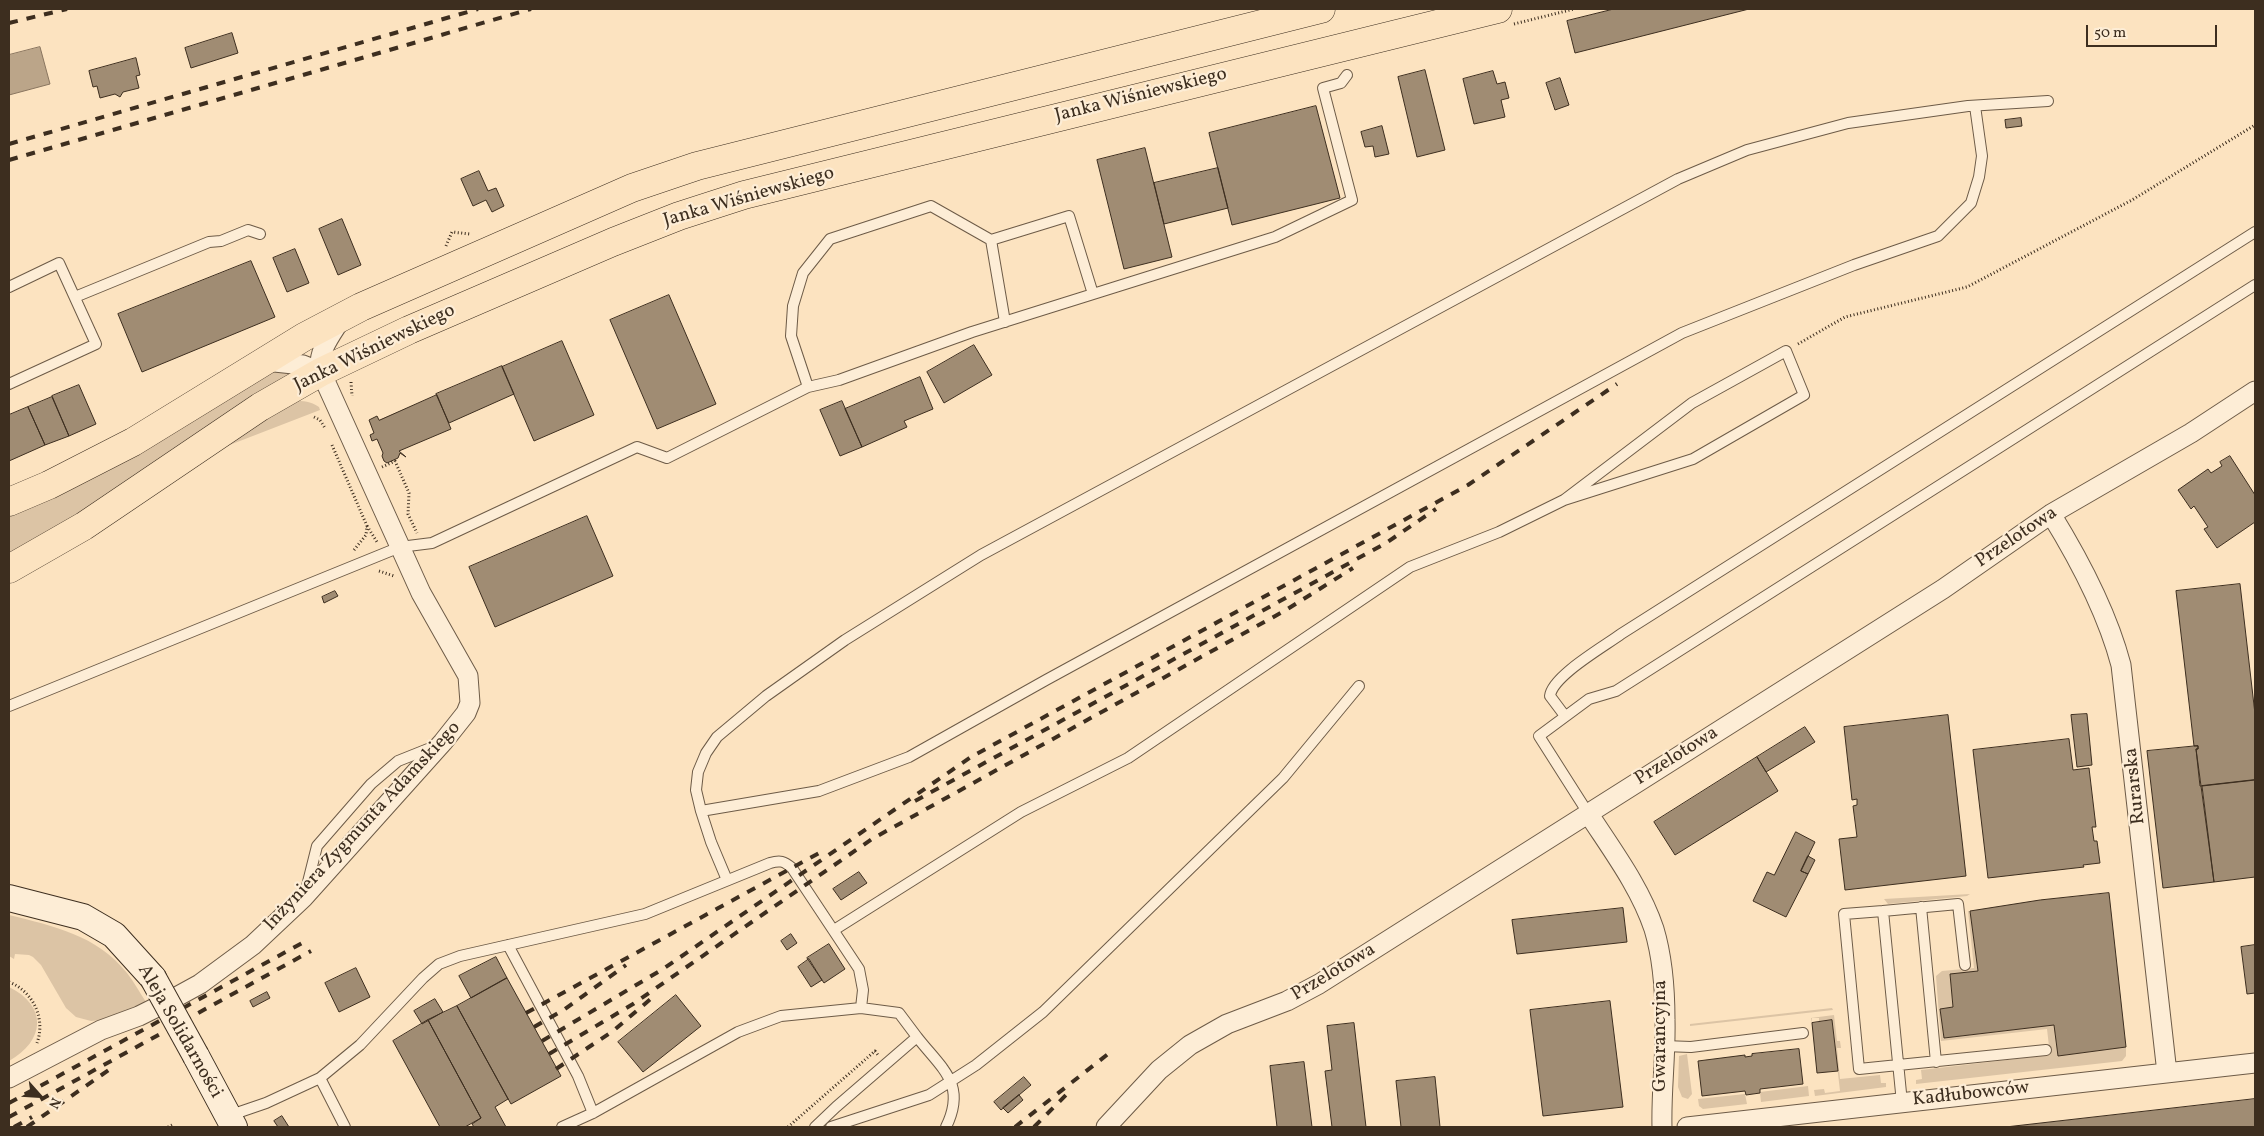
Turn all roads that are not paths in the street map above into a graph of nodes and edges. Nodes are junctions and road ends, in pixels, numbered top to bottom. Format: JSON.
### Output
{"nodes":[{"id":1,"x":1322,"y":9,"type":"edge"},
{"id":2,"x":1498,"y":9,"type":"edge"},
{"id":3,"x":1346,"y":75,"type":"dead end"},
{"id":4,"x":2048,"y":101,"type":"dead end"},
{"id":5,"x":1975,"y":106,"type":"junction"},
{"id":6,"x":2255,"y":232,"type":"edge"},
{"id":7,"x":260,"y":234,"type":"dead end"},
{"id":8,"x":991,"y":240,"type":"junction"},
{"id":9,"x":2255,"y":284,"type":"edge"},
{"id":10,"x":9,"y":287,"type":"edge"},
{"id":11,"x":1093,"y":294,"type":"junction"},
{"id":12,"x":75,"y":297,"type":"junction"},
{"id":13,"x":342,"y":317,"type":"junction"},
{"id":14,"x":1005,"y":322,"type":"junction"},
{"id":15,"x":265,"y":361,"type":"junction"},
{"id":16,"x":321,"y":372,"type":"junction"},
{"id":17,"x":9,"y":384,"type":"edge"},
{"id":18,"x":808,"y":387,"type":"junction"},
{"id":19,"x":2255,"y":391,"type":"edge"},
{"id":20,"x":1564,"y":500,"type":"junction"},
{"id":21,"x":9,"y":502,"type":"edge"},
{"id":22,"x":2051,"y":514,"type":"junction"},
{"id":23,"x":400,"y":548,"type":"junction"},
{"id":24,"x":9,"y":569,"type":"edge"},
{"id":25,"x":1359,"y":686,"type":"dead end"},
{"id":26,"x":9,"y":706,"type":"edge"},
{"id":27,"x":1565,"y":716,"type":"junction"},
{"id":28,"x":443,"y":742,"type":"junction"},
{"id":29,"x":702,"y":811,"type":"junction"},
{"id":30,"x":1588,"y":813,"type":"junction"},
{"id":31,"x":727,"y":880,"type":"junction"},
{"id":32,"x":304,"y":897,"type":"junction"},
{"id":33,"x":9,"y":898,"type":"edge"},
{"id":34,"x":1921,"y":908,"type":"junction"},
{"id":35,"x":1883,"y":911,"type":"junction"},
{"id":36,"x":834,"y":930,"type":"junction"},
{"id":37,"x":508,"y":945,"type":"junction"},
{"id":38,"x":1965,"y":965,"type":"dead end"},
{"id":39,"x":861,"y":1008,"type":"junction"},
{"id":40,"x":1803,"y":1033,"type":"dead end"},
{"id":41,"x":917,"y":1037,"type":"junction"},
{"id":42,"x":1664,"y":1046,"type":"junction"},
{"id":43,"x":2046,"y":1050,"type":"dead end"},
{"id":44,"x":1936,"y":1062,"type":"junction"},
{"id":45,"x":2255,"y":1063,"type":"edge"},
{"id":46,"x":1899,"y":1066,"type":"junction"},
{"id":47,"x":2166,"y":1073,"type":"junction"},
{"id":48,"x":9,"y":1078,"type":"edge"},
{"id":49,"x":320,"y":1078,"type":"junction"},
{"id":50,"x":952,"y":1081,"type":"junction"},
{"id":51,"x":1902,"y":1103,"type":"junction"},
{"id":52,"x":593,"y":1113,"type":"junction"},
{"id":53,"x":224,"y":1124,"type":"edge"},
{"id":54,"x":345,"y":1127,"type":"edge"},
{"id":55,"x":562,"y":1127,"type":"edge"},
{"id":56,"x":815,"y":1127,"type":"edge"},
{"id":57,"x":831,"y":1127,"type":"edge"},
{"id":58,"x":946,"y":1127,"type":"edge"},
{"id":59,"x":1106,"y":1127,"type":"edge"},
{"id":60,"x":1662,"y":1127,"type":"edge"},
{"id":61,"x":1688,"y":1127,"type":"edge"}],
"edges":[{"from":1,"to":13,"type":"highway","name":"Janka Wiśniewskiego"},
{"from":2,"to":16,"type":"highway","name":"Janka Wiśniewskiego"},
{"from":3,"to":11,"type":"lane"},
{"from":4,"to":5,"type":"lane"},
{"from":5,"to":29,"type":"lane"},
{"from":5,"to":29,"type":"lane"},
{"from":6,"to":27,"type":"lane"},
{"from":7,"to":12,"type":"lane"},
{"from":8,"to":11,"type":"lane"},
{"from":8,"to":14,"type":"lane"},
{"from":8,"to":18,"type":"lane"},
{"from":9,"to":27,"type":"lane"},
{"from":10,"to":12,"type":"lane"},
{"from":11,"to":14,"type":"lane"},
{"from":12,"to":17,"type":"lane"},
{"from":13,"to":15,"type":"highway","name":"Janka Wiśniewskiego"},
{"from":13,"to":16,"type":"street","name":"Inżyniera Zygmunta Adamskiego"},
{"from":14,"to":18,"type":"lane"},
{"from":15,"to":16,"type":"street"},
{"from":15,"to":21,"type":"highway","name":"Janka Wiśniewskiego"},
{"from":16,"to":23,"type":"street","name":"Inżyniera Zygmunta Adamskiego"},
{"from":16,"to":24,"type":"highway","name":"Janka Wiśniewskiego"},
{"from":18,"to":23,"type":"lane"},
{"from":19,"to":22,"type":"street","name":"Przelotowa"},
{"from":20,"to":20,"type":"lane"},
{"from":20,"to":36,"type":"lane"},
{"from":22,"to":30,"type":"street","name":"Przelotowa"},
{"from":22,"to":47,"type":"street","name":"Rurarska"},
{"from":23,"to":26,"type":"lane"},
{"from":23,"to":28,"type":"street","name":"Inżyniera Zygmunta Adamskiego"},
{"from":25,"to":50,"type":"lane"},
{"from":27,"to":30,"type":"lane"},
{"from":28,"to":32,"type":"street","name":"Inżyniera Zygmunta Adamskiego"},
{"from":28,"to":32,"type":"lane"},
{"from":29,"to":31,"type":"lane"},
{"from":30,"to":42,"type":"street","name":"Gwarancyjna"},
{"from":30,"to":59,"type":"street","name":"Przelotowa"},
{"from":31,"to":36,"type":"lane"},
{"from":31,"to":37,"type":"lane"},
{"from":32,"to":48,"type":"street","name":"Inżyniera Zygmunta Adamskiego"},
{"from":33,"to":53,"type":"street","name":"Aleja Solidarności","bridge":true},
{"from":34,"to":35,"type":"lane"},
{"from":34,"to":38,"type":"lane"},
{"from":34,"to":44,"type":"lane"},
{"from":35,"to":46,"type":"lane"},
{"from":35,"to":46,"type":"lane"},
{"from":36,"to":39,"type":"lane"},
{"from":37,"to":49,"type":"lane"},
{"from":37,"to":52,"type":"lane"},
{"from":39,"to":41,"type":"lane"},
{"from":39,"to":52,"type":"lane"},
{"from":40,"to":42,"type":"lane"},
{"from":41,"to":50,"type":"lane"},
{"from":41,"to":56,"type":"lane"},
{"from":42,"to":60,"type":"street","name":"Gwarancyjna"},
{"from":43,"to":44,"type":"lane"},
{"from":44,"to":46,"type":"lane"},
{"from":45,"to":47,"type":"street","name":"Kadłubowców"},
{"from":46,"to":51,"type":"lane"},
{"from":47,"to":51,"type":"street","name":"Kadłubowców"},
{"from":49,"to":53,"type":"lane"},
{"from":49,"to":54,"type":"lane"},
{"from":50,"to":57,"type":"lane"},
{"from":50,"to":58,"type":"lane"},
{"from":51,"to":61,"type":"street","name":"Kadłubowców"},
{"from":52,"to":55,"type":"lane"}]}
